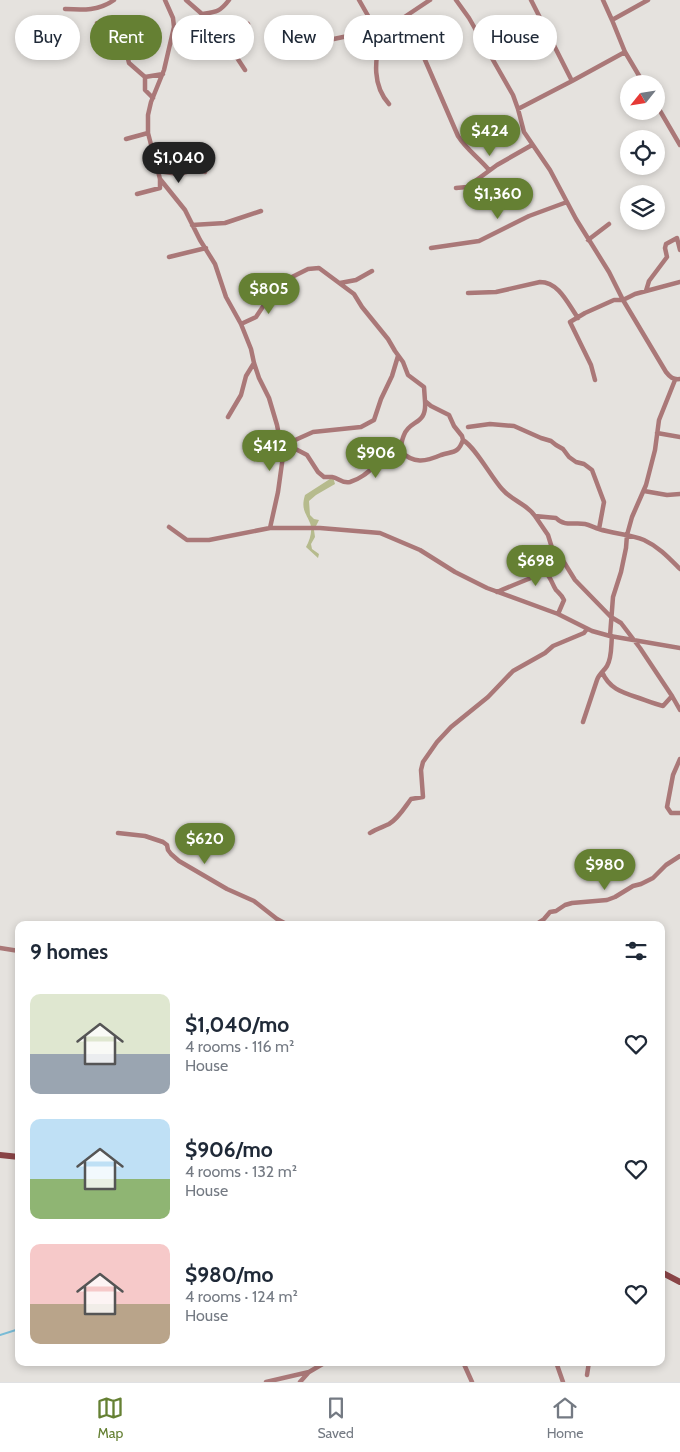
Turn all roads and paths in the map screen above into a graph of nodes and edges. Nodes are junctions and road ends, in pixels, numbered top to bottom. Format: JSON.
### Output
{"nodes":[{"id":1,"x":114,"y":0,"type":"edge"},
{"id":2,"x":165,"y":0,"type":"edge"},
{"id":3,"x":186,"y":0,"type":"edge"},
{"id":4,"x":229,"y":0,"type":"edge"},
{"id":5,"x":359,"y":0,"type":"edge"},
{"id":6,"x":430,"y":0,"type":"edge"},
{"id":7,"x":456,"y":0,"type":"edge"},
{"id":8,"x":531,"y":0,"type":"edge"},
{"id":9,"x":602,"y":0,"type":"edge"},
{"id":10,"x":648,"y":0,"type":"edge"},
{"id":11,"x":65,"y":9,"type":"dead end"},
{"id":12,"x":202,"y":14,"type":"joint"},
{"id":13,"x":368,"y":15,"type":"edge"},
{"id":14,"x":408,"y":15,"type":"edge"},
{"id":15,"x":612,"y":20,"type":"junction"},
{"id":16,"x":625,"y":52,"type":"junction"},
{"id":17,"x":128,"y":60,"type":"edge"},
{"id":18,"x":239,"y":60,"type":"edge"},
{"id":19,"x":376,"y":60,"type":"edge"},
{"id":20,"x":425,"y":60,"type":"edge"},
{"id":21,"x":246,"y":70,"type":"dead end"},
{"id":22,"x":162,"y":74,"type":"junction"},
{"id":23,"x":639,"y":75,"type":"edge"},
{"id":24,"x":145,"y":76,"type":"junction"},
{"id":25,"x":572,"y":81,"type":"junction"},
{"id":26,"x":153,"y":98,"type":"junction"},
{"id":27,"x":389,"y":104,"type":"dead end"},
{"id":28,"x":518,"y":109,"type":"junction"},
{"id":29,"x":665,"y":119,"type":"edge"},
{"id":30,"x":148,"y":133,"type":"junction"},
{"id":31,"x":126,"y":139,"type":"dead end"},
{"id":32,"x":680,"y":145,"type":"edge"},
{"id":33,"x":532,"y":146,"type":"junction"},
{"id":34,"x":489,"y":170,"type":"junction"},
{"id":35,"x":158,"y":171,"type":"junction"},
{"id":36,"x":205,"y":172,"type":"dead end"},
{"id":37,"x":160,"y":179,"type":"junction"},
{"id":38,"x":456,"y":188,"type":"dead end"},
{"id":39,"x":137,"y":194,"type":"dead end"},
{"id":40,"x":567,"y":202,"type":"junction"},
{"id":41,"x":261,"y":210,"type":"dead end"},
{"id":42,"x":609,"y":224,"type":"dead end"},
{"id":43,"x":192,"y":225,"type":"junction"},
{"id":44,"x":588,"y":240,"type":"junction"},
{"id":45,"x":206,"y":248,"type":"junction"},
{"id":46,"x":431,"y":248,"type":"dead end"},
{"id":47,"x":680,"y":250,"type":"edge"},
{"id":48,"x":170,"y":257,"type":"dead end"},
{"id":49,"x":372,"y":270,"type":"dead end"},
{"id":50,"x":680,"y":282,"type":"edge"},
{"id":51,"x":340,"y":283,"type":"junction"},
{"id":52,"x":646,"y":290,"type":"junction"},
{"id":53,"x":468,"y":293,"type":"dead end"},
{"id":54,"x":623,"y":300,"type":"junction"},
{"id":55,"x":578,"y":318,"type":"junction"},
{"id":56,"x":241,"y":324,"type":"junction"},
{"id":57,"x":398,"y":356,"type":"junction"},
{"id":58,"x":254,"y":363,"type":"junction"},
{"id":59,"x":595,"y":380,"type":"dead end"},
{"id":60,"x":678,"y":380,"type":"edge"},
{"id":61,"x":425,"y":402,"type":"junction"},
{"id":62,"x":228,"y":417,"type":"dead end"},
{"id":63,"x":468,"y":427,"type":"dead end"},
{"id":64,"x":657,"y":433,"type":"junction"},
{"id":65,"x":680,"y":437,"type":"edge"},
{"id":66,"x":463,"y":440,"type":"junction"},
{"id":67,"x":284,"y":445,"type":"junction"},
{"id":68,"x":400,"y":451,"type":"junction"},
{"id":69,"x":644,"y":491,"type":"junction"},
{"id":70,"x":680,"y":494,"type":"edge"},
{"id":71,"x":535,"y":516,"type":"junction"},
{"id":72,"x":169,"y":527,"type":"dead end"},
{"id":73,"x":270,"y":528,"type":"junction"},
{"id":74,"x":600,"y":529,"type":"junction"},
{"id":75,"x":627,"y":535,"type":"junction"},
{"id":76,"x":680,"y":569,"type":"edge"},
{"id":77,"x":497,"y":592,"type":"junction"},
{"id":78,"x":558,"y":614,"type":"junction"},
{"id":79,"x":611,"y":617,"type":"junction"},
{"id":80,"x":587,"y":629,"type":"junction"},
{"id":81,"x":611,"y":636,"type":"junction"},
{"id":82,"x":634,"y":640,"type":"junction"},
{"id":83,"x":680,"y":648,"type":"edge"},
{"id":84,"x":602,"y":672,"type":"junction"},
{"id":85,"x":672,"y":696,"type":"junction"},
{"id":86,"x":680,"y":710,"type":"edge"},
{"id":87,"x":583,"y":722,"type":"dead end"},
{"id":88,"x":680,"y":758,"type":"edge"},
{"id":89,"x":680,"y":813,"type":"edge"},
{"id":90,"x":118,"y":833,"type":"dead end"},
{"id":91,"x":370,"y":833,"type":"dead end"},
{"id":92,"x":680,"y":856,"type":"edge"},
{"id":93,"x":281,"y":921,"type":"edge"},
{"id":94,"x":540,"y":921,"type":"edge"},
{"id":95,"x":0,"y":948,"type":"edge"},
{"id":96,"x":15,"y":950,"type":"edge"},
{"id":97,"x":0,"y":1155,"type":"edge"},
{"id":98,"x":15,"y":1157,"type":"edge"},
{"id":99,"x":665,"y":1274,"type":"edge"},
{"id":100,"x":680,"y":1282,"type":"edge"},
{"id":101,"x":319,"y":1366,"type":"edge"},
{"id":102,"x":465,"y":1366,"type":"edge"},
{"id":103,"x":557,"y":1366,"type":"edge"},
{"id":104,"x":589,"y":1366,"type":"edge"},
{"id":105,"x":309,"y":1372,"type":"junction"},
{"id":106,"x":586,"y":1375,"type":"dead end"},
{"id":107,"x":266,"y":1382,"type":"edge"},
{"id":108,"x":300,"y":1382,"type":"edge"},
{"id":109,"x":472,"y":1382,"type":"edge"},
{"id":110,"x":563,"y":1382,"type":"edge"}],
"edges":[{"from":1,"to":11,"type":"street"},
{"from":2,"to":22,"type":"street"},
{"from":3,"to":12,"type":"street"},
{"from":4,"to":12,"type":"street"},
{"from":5,"to":13,"type":"street"},
{"from":6,"to":14,"type":"street"},
{"from":7,"to":28,"type":"street"},
{"from":8,"to":25,"type":"street"},
{"from":9,"to":15,"type":"street"},
{"from":10,"to":15,"type":"street"},
{"from":15,"to":16,"type":"street"},
{"from":16,"to":23,"type":"street"},
{"from":16,"to":25,"type":"street"},
{"from":17,"to":24,"type":"street"},
{"from":18,"to":21,"type":"street"},
{"from":19,"to":27,"type":"street"},
{"from":20,"to":34,"type":"street"},
{"from":22,"to":24,"type":"street"},
{"from":22,"to":26,"type":"street"},
{"from":24,"to":26,"type":"street"},
{"from":25,"to":28,"type":"street"},
{"from":26,"to":30,"type":"street"},
{"from":28,"to":33,"type":"street"},
{"from":29,"to":32,"type":"street"},
{"from":30,"to":31,"type":"street"},
{"from":30,"to":35,"type":"street"},
{"from":33,"to":34,"type":"street"},
{"from":33,"to":40,"type":"street"},
{"from":34,"to":38,"type":"street"},
{"from":35,"to":36,"type":"street"},
{"from":35,"to":37,"type":"street"},
{"from":37,"to":39,"type":"street"},
{"from":37,"to":43,"type":"street"},
{"from":40,"to":44,"type":"street"},
{"from":40,"to":46,"type":"street"},
{"from":41,"to":43,"type":"street"},
{"from":42,"to":44,"type":"street"},
{"from":43,"to":45,"type":"street"},
{"from":44,"to":54,"type":"street"},
{"from":45,"to":48,"type":"street"},
{"from":45,"to":56,"type":"street"},
{"from":47,"to":52,"type":"street"},
{"from":49,"to":51,"type":"street"},
{"from":50,"to":52,"type":"street"},
{"from":51,"to":56,"type":"street"},
{"from":51,"to":57,"type":"street"},
{"from":52,"to":54,"type":"street"},
{"from":53,"to":55,"type":"street"},
{"from":54,"to":55,"type":"street"},
{"from":54,"to":60,"type":"street"},
{"from":55,"to":59,"type":"street"},
{"from":56,"to":58,"type":"street"},
{"from":57,"to":61,"type":"street"},
{"from":57,"to":67,"type":"street"},
{"from":58,"to":62,"type":"street"},
{"from":58,"to":67,"type":"street"},
{"from":60,"to":64,"type":"street"},
{"from":61,"to":66,"type":"street"},
{"from":61,"to":68,"type":"street"},
{"from":63,"to":74,"type":"street"},
{"from":64,"to":65,"type":"street"},
{"from":64,"to":69,"type":"street"},
{"from":66,"to":68,"type":"street"},
{"from":66,"to":71,"type":"street"},
{"from":67,"to":68,"type":"street"},
{"from":67,"to":73,"type":"street"},
{"from":69,"to":70,"type":"street"},
{"from":69,"to":75,"type":"street"},
{"from":71,"to":74,"type":"street"},
{"from":71,"to":79,"type":"street"},
{"from":72,"to":73,"type":"street"},
{"from":73,"to":77,"type":"street"},
{"from":74,"to":75,"type":"street"},
{"from":75,"to":76,"type":"street"},
{"from":75,"to":79,"type":"street"},
{"from":77,"to":78,"type":"street"},
{"from":77,"to":78,"type":"street"},
{"from":78,"to":80,"type":"street"},
{"from":79,"to":81,"type":"street"},
{"from":79,"to":82,"type":"street"},
{"from":80,"to":81,"type":"street"},
{"from":80,"to":91,"type":"street"},
{"from":81,"to":82,"type":"street"},
{"from":81,"to":84,"type":"street"},
{"from":82,"to":83,"type":"street"},
{"from":82,"to":85,"type":"street"},
{"from":84,"to":85,"type":"street"},
{"from":84,"to":87,"type":"street"},
{"from":85,"to":86,"type":"street"},
{"from":88,"to":89,"type":"street"},
{"from":90,"to":93,"type":"street"},
{"from":92,"to":94,"type":"street"},
{"from":95,"to":96,"type":"street"},
{"from":97,"to":98,"type":"street"},
{"from":99,"to":100,"type":"street"},
{"from":101,"to":105,"type":"street"},
{"from":102,"to":109,"type":"street"},
{"from":103,"to":110,"type":"street"},
{"from":104,"to":106,"type":"street"},
{"from":105,"to":107,"type":"street"},
{"from":105,"to":108,"type":"street"}]}
